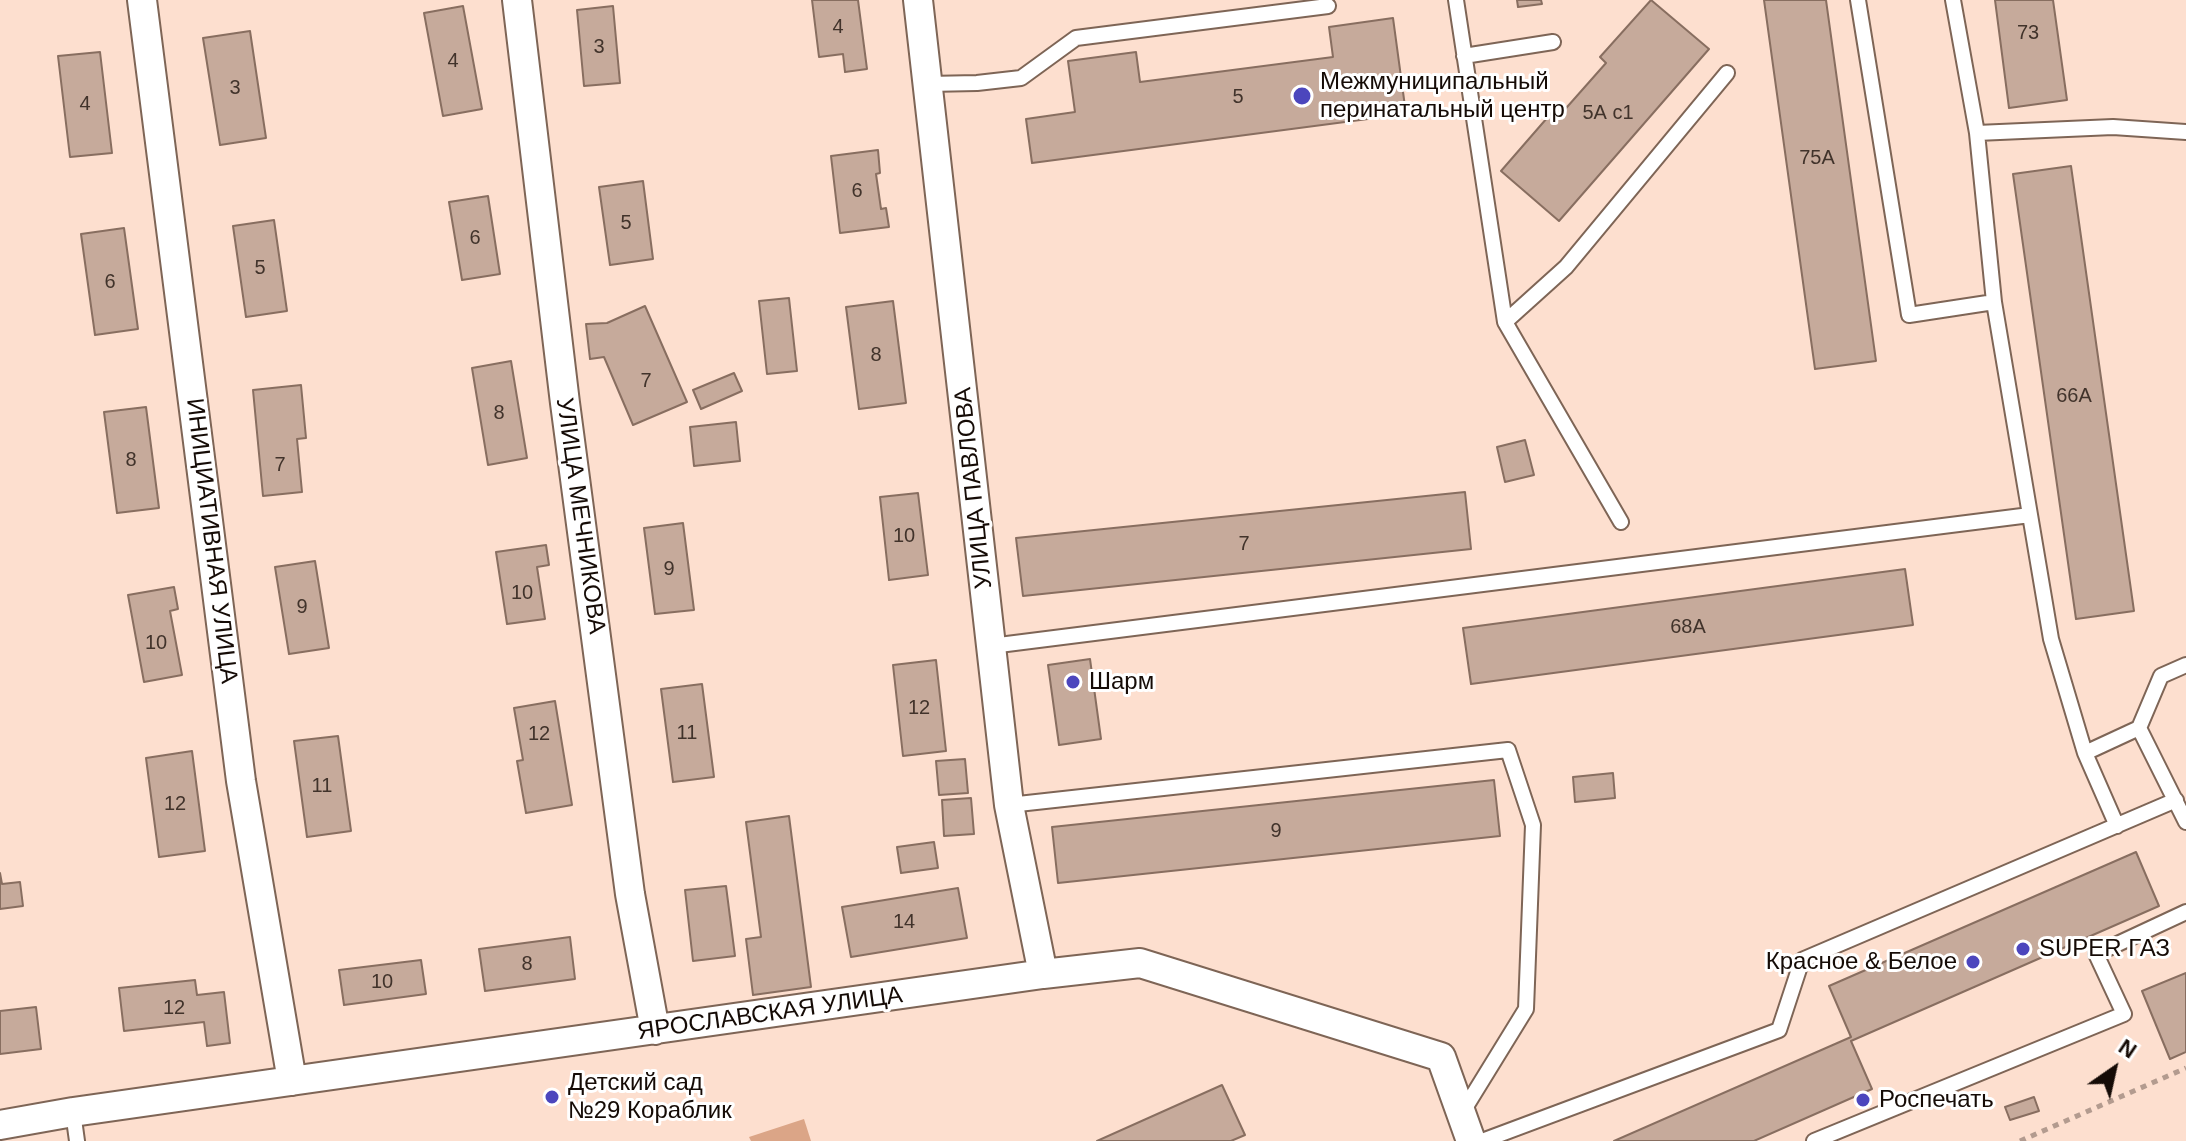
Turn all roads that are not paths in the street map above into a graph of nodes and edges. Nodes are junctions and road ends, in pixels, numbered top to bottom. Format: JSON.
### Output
{"nodes":[{"id":1,"x":142,"y":0,"type":"edge"},
{"id":2,"x":517,"y":0,"type":"edge"},
{"id":3,"x":918,"y":0,"type":"edge"},
{"id":4,"x":1456,"y":0,"type":"edge"},
{"id":5,"x":1858,"y":0,"type":"edge"},
{"id":6,"x":1953,"y":0,"type":"edge"},
{"id":7,"x":1328,"y":6,"type":"dead end"},
{"id":8,"x":1553,"y":42,"type":"dead end"},
{"id":9,"x":1464,"y":56,"type":"junction"},
{"id":10,"x":1727,"y":73,"type":"dead end"},
{"id":11,"x":928,"y":84,"type":"junction"},
{"id":12,"x":2186,"y":132,"type":"edge"},
{"id":13,"x":1977,"y":133,"type":"junction"},
{"id":14,"x":1994,"y":302,"type":"junction"},
{"id":15,"x":1505,"y":322,"type":"junction"},
{"id":16,"x":2030,"y":515,"type":"junction"},
{"id":17,"x":1621,"y":522,"type":"dead end"},
{"id":18,"x":991,"y":646,"type":"junction"},
{"id":19,"x":2186,"y":665,"type":"edge"},
{"id":20,"x":2139,"y":728,"type":"junction"},
{"id":21,"x":2085,"y":753,"type":"junction"},
{"id":22,"x":2176,"y":800,"type":"junction"},
{"id":23,"x":1009,"y":805,"type":"junction"},
{"id":24,"x":2186,"y":822,"type":"edge"},
{"id":25,"x":2117,"y":826,"type":"junction"},
{"id":26,"x":2186,"y":912,"type":"edge"},
{"id":27,"x":1043,"y":974,"type":"junction"},
{"id":28,"x":655,"y":1030,"type":"junction"},
{"id":29,"x":292,"y":1081,"type":"junction"},
{"id":30,"x":73,"y":1112,"type":"junction"},
{"id":31,"x":1461,"y":1114,"type":"junction"},
{"id":32,"x":0,"y":1125,"type":"edge"},
{"id":33,"x":77,"y":1141,"type":"edge"},
{"id":34,"x":1471,"y":1141,"type":"edge"},
{"id":35,"x":1482,"y":1141,"type":"edge"},
{"id":36,"x":1814,"y":1141,"type":"edge"}],
"edges":[{"from":1,"to":29,"type":"street","name":"ИНИЦИАТИВНАЯ УЛИЦА"},
{"from":2,"to":28,"type":"street","name":"УЛИЦА МЕЧНИКОВА"},
{"from":3,"to":11,"type":"street","name":"УЛИЦА ПАВЛОВА"},
{"from":4,"to":9,"type":"lane"},
{"from":5,"to":14,"type":"lane"},
{"from":6,"to":13,"type":"lane"},
{"from":7,"to":11,"type":"lane"},
{"from":8,"to":9,"type":"lane"},
{"from":9,"to":15,"type":"lane"},
{"from":10,"to":15,"type":"lane"},
{"from":11,"to":18,"type":"street","name":"УЛИЦА ПАВЛОВА"},
{"from":12,"to":13,"type":"lane"},
{"from":13,"to":14,"type":"lane"},
{"from":14,"to":16,"type":"lane"},
{"from":15,"to":17,"type":"lane"},
{"from":16,"to":18,"type":"lane"},
{"from":16,"to":21,"type":"lane"},
{"from":18,"to":23,"type":"street","name":"УЛИЦА ПАВЛОВА"},
{"from":19,"to":20,"type":"lane"},
{"from":20,"to":21,"type":"lane"},
{"from":20,"to":22,"type":"lane"},
{"from":21,"to":25,"type":"lane"},
{"from":22,"to":24,"type":"lane"},
{"from":22,"to":25,"type":"lane"},
{"from":23,"to":27,"type":"street","name":"УЛИЦА ПАВЛОВА"},
{"from":23,"to":31,"type":"lane"},
{"from":25,"to":35,"type":"lane"},
{"from":26,"to":36,"type":"lane"},
{"from":27,"to":28,"type":"street","name":"ЯРОСЛАВСКАЯ УЛИЦА"},
{"from":27,"to":31,"type":"street","name":"ЯРОСЛАВСКАЯ УЛИЦА"},
{"from":28,"to":29,"type":"street","name":"ЯРОСЛАВСКАЯ УЛИЦА"},
{"from":29,"to":30,"type":"street","name":"ЯРОСЛАВСКАЯ УЛИЦА"},
{"from":30,"to":32,"type":"street","name":"ЯРОСЛАВСКАЯ УЛИЦА"},
{"from":30,"to":33,"type":"lane"},
{"from":31,"to":34,"type":"street","name":"ЯРОСЛАВСКАЯ УЛИЦА"}]}
